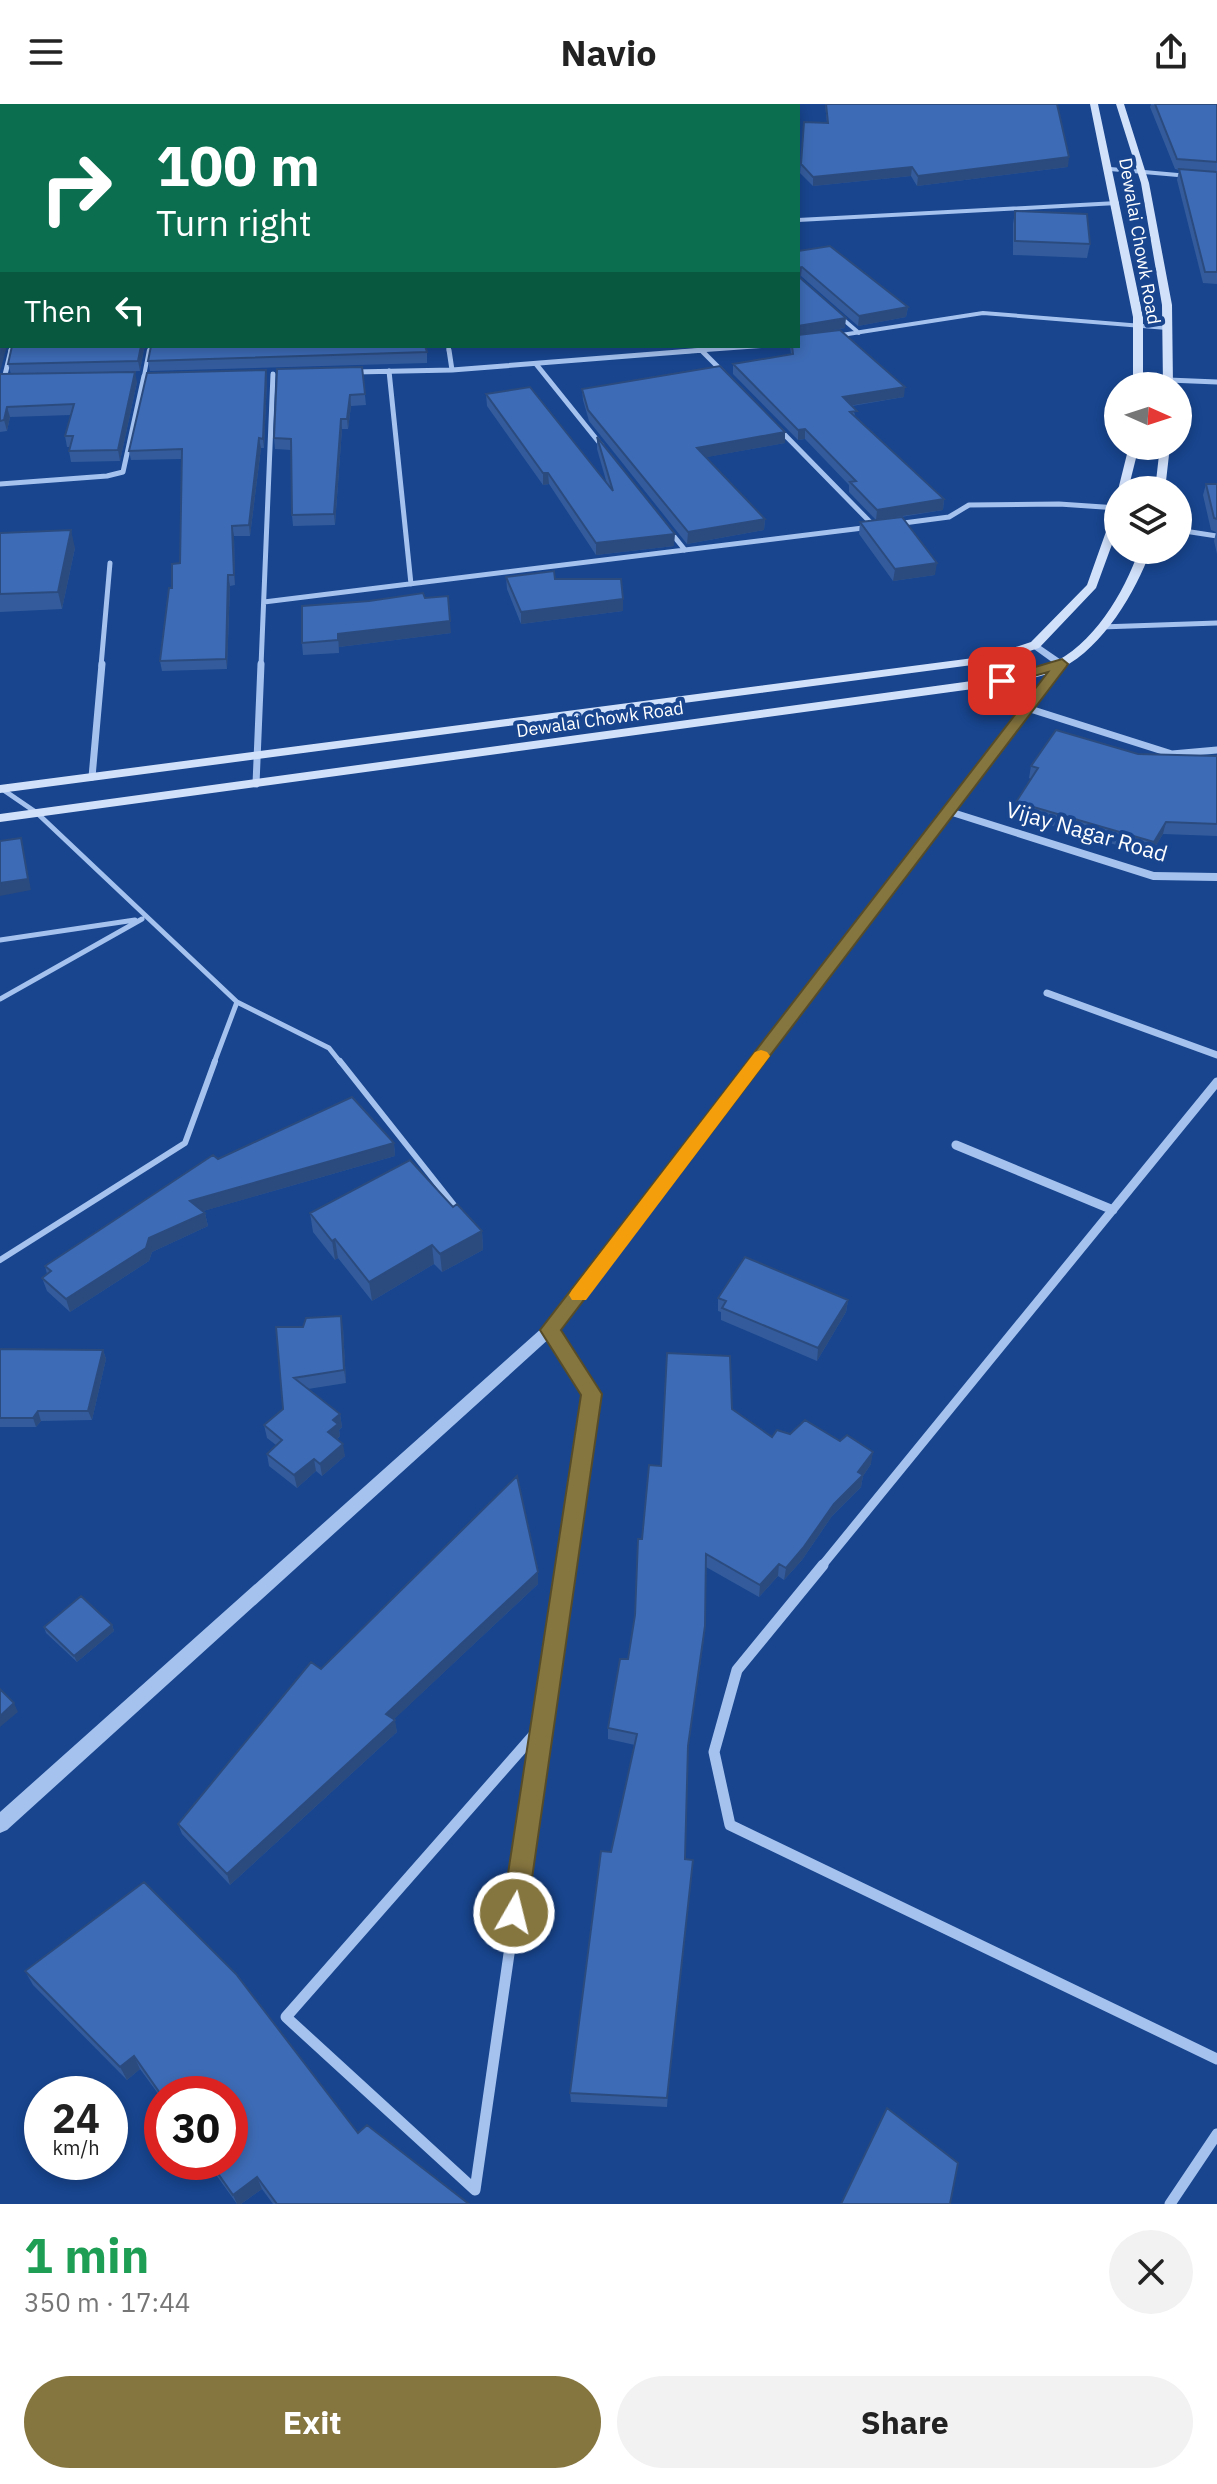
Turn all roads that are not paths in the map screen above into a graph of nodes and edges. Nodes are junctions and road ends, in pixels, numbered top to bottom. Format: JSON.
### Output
{"nodes":[{"id":1,"x":1094,"y":104,"type":"edge"},
{"id":2,"x":1120,"y":104,"type":"edge"},
{"id":3,"x":1110,"y":169,"type":"junction"},
{"id":4,"x":1142,"y":172,"type":"junction"},
{"id":5,"x":1202,"y":177,"type":"edge"},
{"id":6,"x":1117,"y":203,"type":"junction"},
{"id":7,"x":800,"y":220,"type":"edge"},
{"id":8,"x":828,"y":307,"type":"edge"},
{"id":9,"x":1138,"y":325,"type":"junction"},
{"id":10,"x":1167,"y":328,"type":"junction"},
{"id":11,"x":859,"y":333,"type":"junction"},
{"id":12,"x":828,"y":337,"type":"edge"},
{"id":13,"x":11,"y":348,"type":"edge"},
{"id":14,"x":150,"y":348,"type":"edge"},
{"id":15,"x":448,"y":348,"type":"edge"},
{"id":16,"x":720,"y":348,"type":"edge"},
{"id":17,"x":703,"y":352,"type":"junction"},
{"id":18,"x":536,"y":364,"type":"junction"},
{"id":19,"x":452,"y":370,"type":"junction"},
{"id":20,"x":389,"y":371,"type":"junction"},
{"id":21,"x":345,"y":372,"type":"edge"},
{"id":22,"x":1138,"y":372,"type":"edge"},
{"id":23,"x":1168,"y":372,"type":"edge"},
{"id":24,"x":287,"y":373,"type":"edge"},
{"id":25,"x":259,"y":374,"type":"edge"},
{"id":26,"x":273,"y":374,"type":"junction"},
{"id":27,"x":725,"y":374,"type":"edge"},
{"id":28,"x":144,"y":376,"type":"junction"},
{"id":29,"x":159,"y":376,"type":"edge"},
{"id":30,"x":129,"y":377,"type":"edge"},
{"id":31,"x":20,"y":379,"type":"edge"},
{"id":32,"x":2,"y":380,"type":"edge"},
{"id":33,"x":1217,"y":382,"type":"edge"},
{"id":34,"x":1192,"y":383,"type":"edge"},
{"id":35,"x":778,"y":429,"type":"edge"},
{"id":36,"x":606,"y":451,"type":"edge"},
{"id":37,"x":0,"y":484,"type":"edge"},
{"id":38,"x":1104,"y":509,"type":"edge"},
{"id":39,"x":665,"y":525,"type":"edge"},
{"id":40,"x":875,"y":527,"type":"junction"},
{"id":41,"x":1192,"y":532,"type":"edge"},
{"id":42,"x":1217,"y":536,"type":"edge"},
{"id":43,"x":685,"y":550,"type":"junction"},
{"id":44,"x":1104,"y":551,"type":"edge"},
{"id":45,"x":110,"y":563,"type":"dead end"},
{"id":46,"x":1139,"y":564,"type":"edge"},
{"id":47,"x":411,"y":584,"type":"junction"},
{"id":48,"x":264,"y":602,"type":"junction"},
{"id":49,"x":1217,"y":623,"type":"edge"},
{"id":50,"x":1101,"y":627,"type":"junction"},
{"id":51,"x":1035,"y":645,"type":"junction"},
{"id":52,"x":1062,"y":664,"type":"junction"},
{"id":53,"x":1027,"y":708,"type":"junction"},
{"id":54,"x":1217,"y":750,"type":"edge"},
{"id":55,"x":257,"y":755,"type":"junction"},
{"id":56,"x":92,"y":777,"type":"junction"},
{"id":57,"x":256,"y":784,"type":"junction"},
{"id":58,"x":1,"y":789,"type":"edge"},
{"id":59,"x":948,"y":811,"type":"junction"},
{"id":60,"x":37,"y":813,"type":"junction"},
{"id":61,"x":0,"y":818,"type":"edge"},
{"id":62,"x":1217,"y":877,"type":"edge"},
{"id":63,"x":0,"y":940,"type":"edge"},
{"id":64,"x":1047,"y":993,"type":"dead end"},
{"id":65,"x":0,"y":999,"type":"edge"},
{"id":66,"x":237,"y":1002,"type":"junction"},
{"id":67,"x":1217,"y":1055,"type":"edge"},
{"id":68,"x":1217,"y":1082,"type":"edge"},
{"id":69,"x":956,"y":1145,"type":"dead end"},
{"id":70,"x":1113,"y":1210,"type":"junction"},
{"id":71,"x":465,"y":1218,"type":"edge"},
{"id":72,"x":0,"y":1260,"type":"edge"},
{"id":73,"x":550,"y":1330,"type":"junction"},
{"id":74,"x":540,"y":1728,"type":"junction"},
{"id":75,"x":0,"y":1824,"type":"edge"},
{"id":76,"x":1217,"y":2059,"type":"edge"},
{"id":77,"x":1217,"y":2134,"type":"edge"},
{"id":78,"x":1170,"y":2204,"type":"edge"}],
"edges":[{"from":1,"to":3,"type":"main road","name":"Dewalai Chowk Road"},
{"from":2,"to":4,"type":"main road","name":"Dewalai Chowk Road"},
{"from":3,"to":4,"type":"street"},
{"from":3,"to":6,"type":"main road","name":"Dewalai Chowk Road"},
{"from":4,"to":5,"type":"street"},
{"from":4,"to":10,"type":"main road","name":"Dewalai Chowk Road"},
{"from":6,"to":7,"type":"street"},
{"from":6,"to":9,"type":"main road","name":"Dewalai Chowk Road"},
{"from":8,"to":11,"type":"street"},
{"from":9,"to":10,"type":"street"},
{"from":9,"to":11,"type":"street"},
{"from":9,"to":22,"type":"main road","name":"Dewalai Chowk Road"},
{"from":10,"to":23,"type":"main road","name":"Dewalai Chowk Road"},
{"from":11,"to":12,"type":"street"},
{"from":13,"to":32,"type":"street"},
{"from":14,"to":28,"type":"lane"},
{"from":15,"to":19,"type":"street"},
{"from":16,"to":17,"type":"street"},
{"from":17,"to":18,"type":"street"},
{"from":17,"to":27,"type":"street"},
{"from":18,"to":19,"type":"street"},
{"from":18,"to":36,"type":"street"},
{"from":19,"to":20,"type":"street"},
{"from":20,"to":21,"type":"street"},
{"from":20,"to":47,"type":"street"},
{"from":24,"to":26,"type":"street"},
{"from":25,"to":26,"type":"street"},
{"from":26,"to":48,"type":"street"},
{"from":28,"to":29,"type":"street"},
{"from":28,"to":30,"type":"street"},
{"from":28,"to":37,"type":"street"},
{"from":31,"to":32,"type":"street"},
{"from":33,"to":34,"type":"street"},
{"from":35,"to":40,"type":"street"},
{"from":38,"to":40,"type":"street"},
{"from":39,"to":43,"type":"street"},
{"from":40,"to":43,"type":"street"},
{"from":41,"to":42,"type":"street"},
{"from":43,"to":47,"type":"street"},
{"from":44,"to":51,"type":"main road","name":"Dewalai Chowk Road"},
{"from":45,"to":56,"type":"street"},
{"from":46,"to":50,"type":"main road","name":"Dewalai Chowk Road"},
{"from":47,"to":48,"type":"street"},
{"from":48,"to":55,"type":"street"},
{"from":49,"to":50,"type":"street"},
{"from":50,"to":52,"type":"main road","name":"Dewalai Chowk Road"},
{"from":51,"to":52,"type":"street"},
{"from":51,"to":55,"type":"main road","name":"Dewalai Chowk Road"},
{"from":52,"to":53,"type":"street"},
{"from":52,"to":57,"type":"main road","name":"Dewalai Chowk Road"},
{"from":53,"to":54,"type":"street"},
{"from":53,"to":59,"type":"street"},
{"from":55,"to":56,"type":"main road","name":"Dewalai Chowk Road"},
{"from":55,"to":57,"type":"street"},
{"from":56,"to":58,"type":"main road","name":"Dewalai Chowk Road"},
{"from":57,"to":60,"type":"main road","name":"Dewalai Chowk Road"},
{"from":58,"to":60,"type":"lane"},
{"from":59,"to":62,"type":"street","name":"Vijay Nagar Road"},
{"from":59,"to":73,"type":"street"},
{"from":60,"to":61,"type":"main road","name":"Dewalai Chowk Road"},
{"from":60,"to":66,"type":"lane"},
{"from":63,"to":65,"type":"lane"},
{"from":64,"to":67,"type":"street"},
{"from":66,"to":71,"type":"lane"},
{"from":66,"to":72,"type":"lane"},
{"from":68,"to":70,"type":"street"},
{"from":69,"to":70,"type":"street"},
{"from":70,"to":76,"type":"street"},
{"from":73,"to":74,"type":"street"},
{"from":73,"to":75,"type":"street"},
{"from":74,"to":74,"type":"street"},
{"from":77,"to":78,"type":"street"}]}
